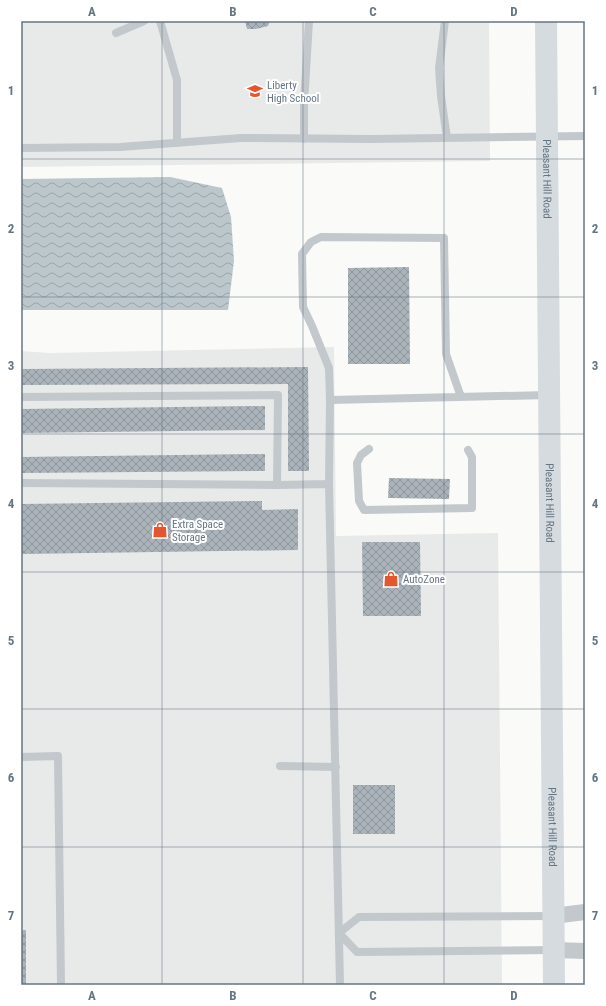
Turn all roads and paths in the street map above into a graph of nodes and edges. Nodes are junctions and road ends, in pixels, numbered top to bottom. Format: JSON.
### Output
{"nodes":[{"id":1,"x":144,"y":21,"type":"edge"},
{"id":2,"x":160,"y":21,"type":"edge"},
{"id":3,"x":309,"y":21,"type":"edge"},
{"id":4,"x":445,"y":21,"type":"edge"},
{"id":5,"x":546,"y":21,"type":"edge"},
{"id":6,"x":116,"y":33,"type":"dead end"},
{"id":7,"x":547,"y":136,"type":"junction"},
{"id":8,"x":585,"y":136,"type":"edge"},
{"id":9,"x":447,"y":138,"type":"junction"},
{"id":10,"x":304,"y":139,"type":"junction"},
{"id":11,"x":178,"y":143,"type":"junction"},
{"id":12,"x":21,"y":148,"type":"edge"},
{"id":13,"x":549,"y":395,"type":"junction"},
{"id":14,"x":21,"y":397,"type":"edge"},
{"id":15,"x":461,"y":397,"type":"junction"},
{"id":16,"x":330,"y":400,"type":"junction"},
{"id":17,"x":369,"y":449,"type":"dead end"},
{"id":18,"x":468,"y":450,"type":"dead end"},
{"id":19,"x":21,"y":483,"type":"edge"},
{"id":20,"x":329,"y":484,"type":"junction"},
{"id":21,"x":277,"y":485,"type":"junction"},
{"id":22,"x":21,"y":757,"type":"edge"},
{"id":23,"x":280,"y":766,"type":"dead end"},
{"id":24,"x":336,"y":767,"type":"junction"},
{"id":25,"x":585,"y":912,"type":"edge"},
{"id":26,"x":553,"y":916,"type":"junction"},
{"id":27,"x":339,"y":933,"type":"junction"},
{"id":28,"x":554,"y":950,"type":"junction"},
{"id":29,"x":585,"y":951,"type":"edge"},
{"id":30,"x":61,"y":985,"type":"edge"},
{"id":31,"x":340,"y":985,"type":"edge"},
{"id":32,"x":554,"y":985,"type":"edge"}],
"edges":[{"from":1,"to":6,"type":"lane"},
{"from":2,"to":11,"type":"lane"},
{"from":3,"to":10,"type":"lane"},
{"from":4,"to":9,"type":"lane"},
{"from":5,"to":7,"type":"main road","name":"Pleasant Hill Road"},
{"from":7,"to":8,"type":"lane"},
{"from":7,"to":9,"type":"lane"},
{"from":7,"to":13,"type":"main road","name":"Pleasant Hill Road"},
{"from":9,"to":10,"type":"lane"},
{"from":10,"to":11,"type":"lane"},
{"from":11,"to":12,"type":"lane"},
{"from":13,"to":15,"type":"lane"},
{"from":13,"to":26,"type":"main road","name":"Pleasant Hill Road"},
{"from":14,"to":21,"type":"lane"},
{"from":15,"to":16,"type":"lane"},
{"from":15,"to":16,"type":"lane"},
{"from":16,"to":20,"type":"lane"},
{"from":17,"to":18,"type":"lane"},
{"from":19,"to":21,"type":"lane"},
{"from":20,"to":21,"type":"lane"},
{"from":20,"to":24,"type":"lane"},
{"from":22,"to":30,"type":"lane"},
{"from":23,"to":24,"type":"lane"},
{"from":24,"to":27,"type":"lane"},
{"from":25,"to":26,"type":"street"},
{"from":26,"to":27,"type":"lane"},
{"from":26,"to":28,"type":"main road","name":"Pleasant Hill Road"},
{"from":27,"to":28,"type":"lane"},
{"from":27,"to":31,"type":"lane"},
{"from":28,"to":29,"type":"street"},
{"from":28,"to":32,"type":"main road","name":"Pleasant Hill Road"}]}
